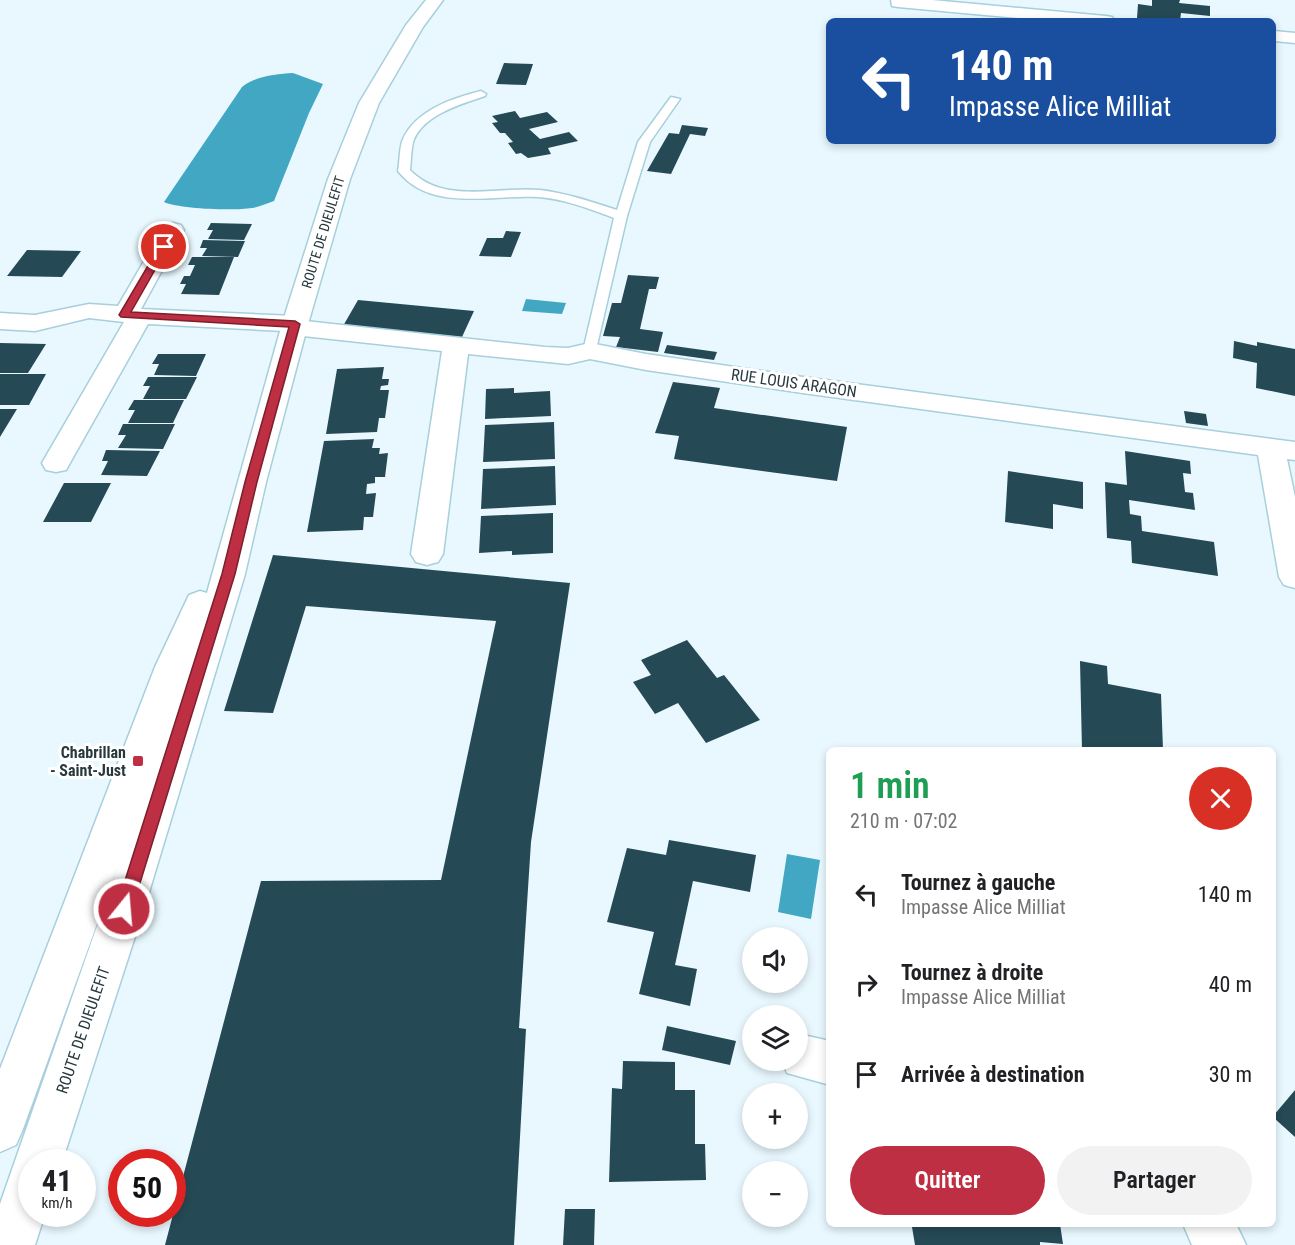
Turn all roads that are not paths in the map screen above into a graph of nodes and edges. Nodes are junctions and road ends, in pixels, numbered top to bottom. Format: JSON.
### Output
{"nodes":[{"id":1,"x":435,"y":0,"type":"edge"},
{"id":2,"x":898,"y":2,"type":"dead end"},
{"id":3,"x":1073,"y":18,"type":"edge"},
{"id":4,"x":1276,"y":36,"type":"edge"},
{"id":5,"x":1295,"y":38,"type":"edge"},
{"id":6,"x":481,"y":94,"type":"dead end"},
{"id":7,"x":675,"y":99,"type":"dead end"},
{"id":8,"x":621,"y":216,"type":"junction"},
{"id":9,"x":173,"y":230,"type":"dead end"},
{"id":10,"x":132,"y":316,"type":"junction"},
{"id":11,"x":0,"y":321,"type":"edge"},
{"id":12,"x":294,"y":326,"type":"junction"},
{"id":13,"x":456,"y":346,"type":"junction"},
{"id":14,"x":590,"y":351,"type":"junction"},
{"id":15,"x":1283,"y":450,"type":"edge"},
{"id":16,"x":56,"y":463,"type":"dead end"},
{"id":17,"x":251,"y":482,"type":"junction"},
{"id":18,"x":427,"y":554,"type":"dead end"},
{"id":19,"x":1295,"y":577,"type":"edge"},
{"id":20,"x":0,"y":1129,"type":"edge"},
{"id":21,"x":42,"y":1149,"type":"edge"},
{"id":22,"x":18,"y":1222,"type":"edge"},
{"id":23,"x":1209,"y":1227,"type":"edge"},
{"id":24,"x":10,"y":1245,"type":"edge"},
{"id":25,"x":1221,"y":1245,"type":"edge"}],
"edges":[{"from":1,"to":12,"type":"street","name":"ROUTE DE DIEULEFIT"},
{"from":2,"to":3,"type":"street"},
{"from":4,"to":5,"type":"street"},
{"from":6,"to":8,"type":"lane"},
{"from":7,"to":8,"type":"lane"},
{"from":8,"to":14,"type":"lane"},
{"from":9,"to":10,"type":"street"},
{"from":10,"to":11,"type":"street","name":"RUE LOUIS ARAGON"},
{"from":10,"to":12,"type":"street","name":"RUE LOUIS ARAGON"},
{"from":10,"to":16,"type":"street"},
{"from":12,"to":13,"type":"street","name":"RUE LOUIS ARAGON"},
{"from":12,"to":17,"type":"street","name":"ROUTE DE DIEULEFIT"},
{"from":13,"to":14,"type":"street","name":"RUE LOUIS ARAGON"},
{"from":13,"to":18,"type":"street"},
{"from":14,"to":15,"type":"street","name":"RUE LOUIS ARAGON"},
{"from":15,"to":19,"type":"street"},
{"from":17,"to":20,"type":"street","name":"ROUTE DE DIEULEFIT"},
{"from":17,"to":21,"type":"street","name":"ROUTE DE DIEULEFIT"},
{"from":22,"to":24,"type":"street"},
{"from":23,"to":25,"type":"street"}]}
